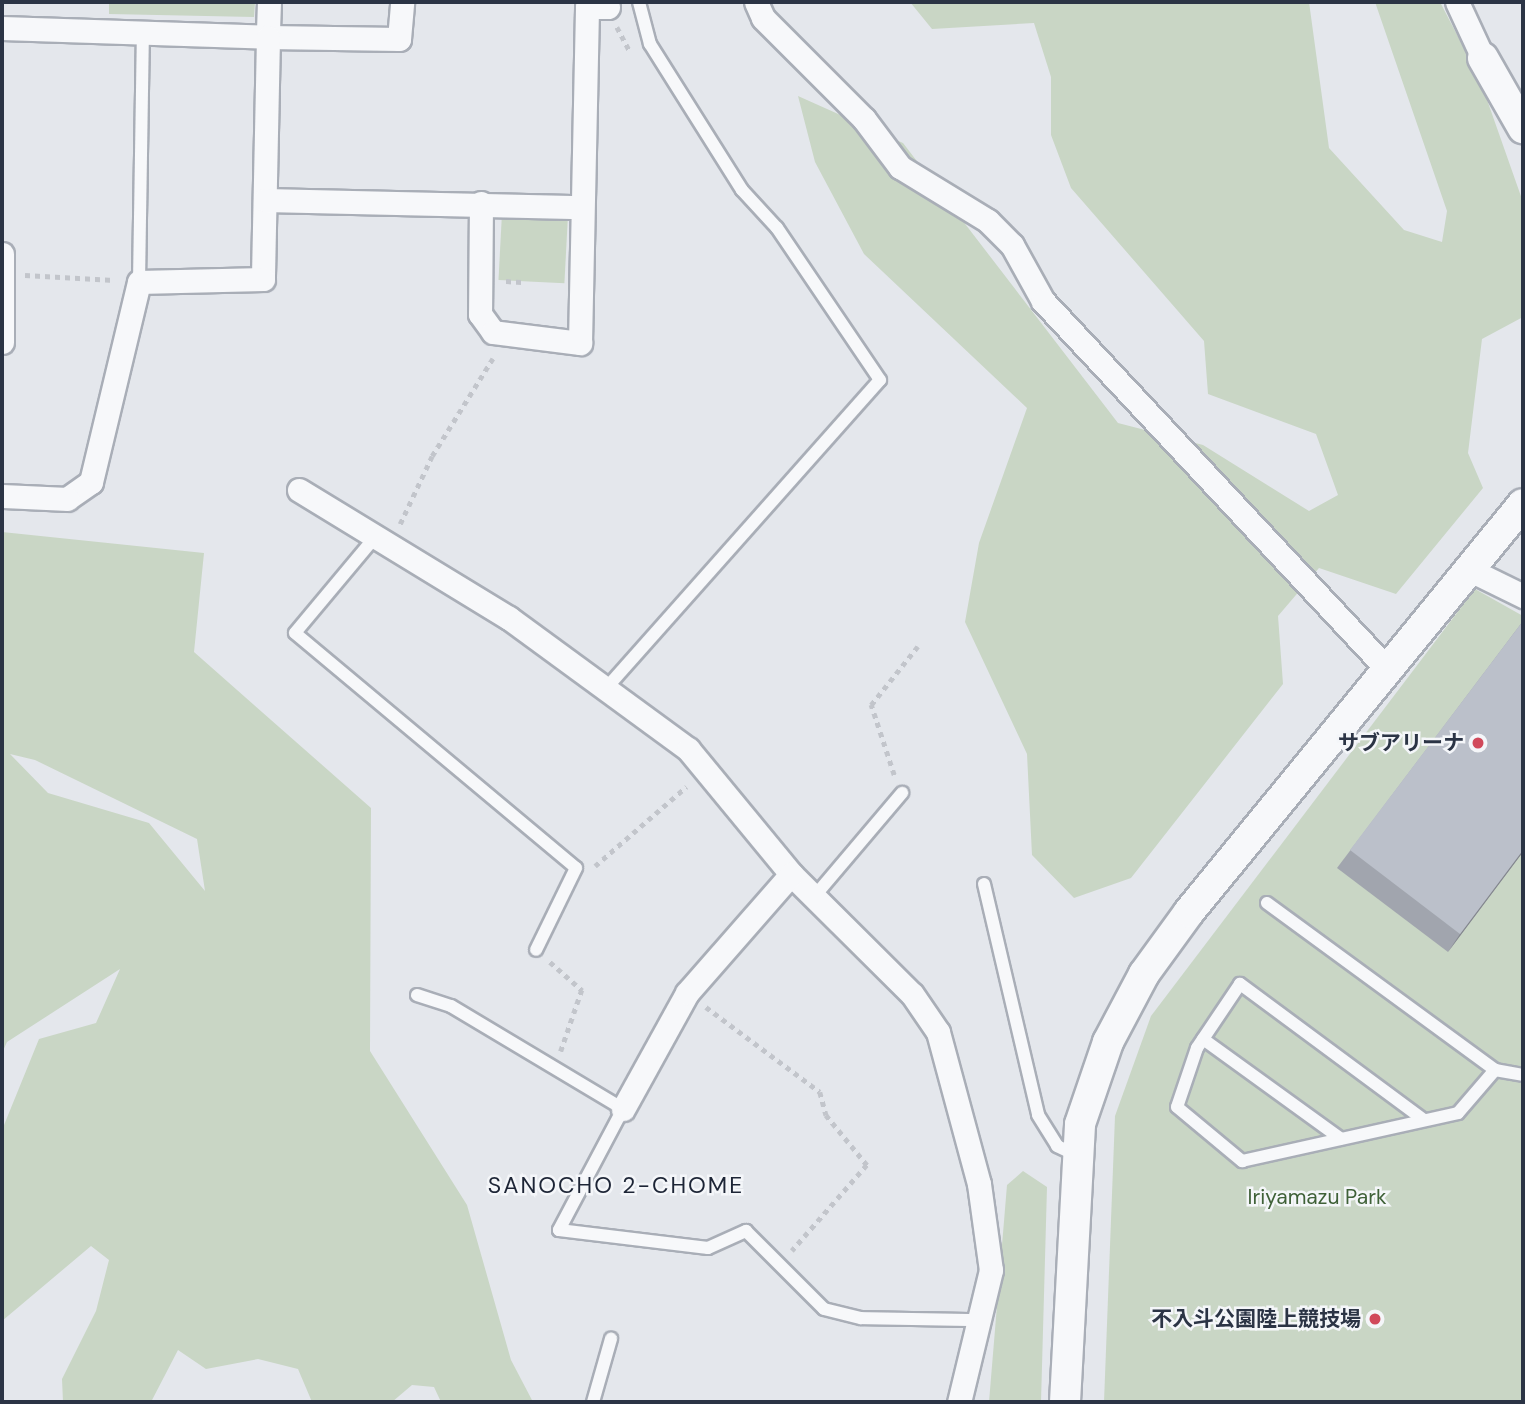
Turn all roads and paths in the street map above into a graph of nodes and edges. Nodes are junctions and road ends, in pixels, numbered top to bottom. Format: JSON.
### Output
{"nodes":[{"id":1,"x":269,"y":2,"type":"edge"},
{"id":2,"x":402,"y":2,"type":"edge"},
{"id":3,"x":639,"y":2,"type":"edge"},
{"id":4,"x":756,"y":2,"type":"edge"},
{"id":5,"x":1457,"y":2,"type":"edge"},
{"id":6,"x":608,"y":7,"type":"dead end"},
{"id":7,"x":2,"y":28,"type":"edge"},
{"id":8,"x":143,"y":32,"type":"junction"},
{"id":9,"x":268,"y":37,"type":"junction"},
{"id":10,"x":1483,"y":58,"type":"joint"},
{"id":11,"x":1523,"y":128,"type":"edge"},
{"id":12,"x":265,"y":200,"type":"junction"},
{"id":13,"x":481,"y":202,"type":"junction"},
{"id":14,"x":582,"y":207,"type":"junction"},
{"id":15,"x":3,"y":264,"type":"edge"},
{"id":16,"x":139,"y":282,"type":"junction"},
{"id":17,"x":509,"y":333,"type":"junction"},
{"id":18,"x":2,"y":342,"type":"edge"},
{"id":19,"x":299,"y":490,"type":"dead end"},
{"id":20,"x":2,"y":496,"type":"edge"},
{"id":21,"x":1523,"y":504,"type":"edge"},
{"id":22,"x":383,"y":541,"type":"junction"},
{"id":23,"x":1472,"y":571,"type":"junction"},
{"id":24,"x":1523,"y":596,"type":"edge"},
{"id":25,"x":918,"y":646,"type":"dead end"},
{"id":26,"x":1389,"y":671,"type":"junction"},
{"id":27,"x":609,"y":685,"type":"junction"},
{"id":28,"x":706,"y":771,"type":"junction"},
{"id":29,"x":902,"y":793,"type":"joint"},
{"id":30,"x":576,"y":868,"type":"junction"},
{"id":31,"x":791,"y":874,"type":"junction"},
{"id":32,"x":984,"y":884,"type":"dead end"},
{"id":33,"x":813,"y":898,"type":"junction"},
{"id":34,"x":1266,"y":903,"type":"dead end"},
{"id":35,"x":536,"y":950,"type":"joint"},
{"id":36,"x":687,"y":993,"type":"junction"},
{"id":37,"x":417,"y":995,"type":"dead end"},
{"id":38,"x":1203,"y":1039,"type":"junction"},
{"id":39,"x":554,"y":1069,"type":"junction"},
{"id":40,"x":1495,"y":1070,"type":"junction"},
{"id":41,"x":1523,"y":1075,"type":"edge"},
{"id":42,"x":622,"y":1109,"type":"junction"},
{"id":43,"x":1424,"y":1120,"type":"junction"},
{"id":44,"x":1341,"y":1139,"type":"junction"},
{"id":45,"x":1078,"y":1157,"type":"junction"},
{"id":46,"x":779,"y":1265,"type":"junction"},
{"id":47,"x":977,"y":1320,"type":"junction"},
{"id":48,"x":611,"y":1339,"type":"dead end"},
{"id":49,"x":593,"y":1402,"type":"edge"},
{"id":50,"x":959,"y":1402,"type":"edge"},
{"id":51,"x":1065,"y":1402,"type":"edge"}],
"edges":[{"from":1,"to":9,"type":"street"},
{"from":2,"to":9,"type":"street"},
{"from":3,"to":27,"type":"lane"},
{"from":4,"to":26,"type":"street"},
{"from":5,"to":10,"type":"street"},
{"from":6,"to":14,"type":"street"},
{"from":7,"to":8,"type":"street"},
{"from":8,"to":9,"type":"street"},
{"from":8,"to":16,"type":"lane"},
{"from":9,"to":12,"type":"street"},
{"from":10,"to":11,"type":"street"},
{"from":12,"to":13,"type":"street"},
{"from":12,"to":16,"type":"street"},
{"from":13,"to":14,"type":"street"},
{"from":13,"to":17,"type":"street"},
{"from":14,"to":17,"type":"street"},
{"from":15,"to":16,"type":"path"},
{"from":15,"to":18,"type":"street"},
{"from":16,"to":20,"type":"street"},
{"from":17,"to":22,"type":"path"},
{"from":19,"to":22,"type":"street"},
{"from":21,"to":23,"type":"street"},
{"from":22,"to":27,"type":"street"},
{"from":22,"to":30,"type":"lane"},
{"from":23,"to":24,"type":"street"},
{"from":23,"to":26,"type":"street"},
{"from":25,"to":29,"type":"path"},
{"from":26,"to":45,"type":"street"},
{"from":27,"to":28,"type":"street"},
{"from":28,"to":30,"type":"path"},
{"from":28,"to":31,"type":"street"},
{"from":29,"to":33,"type":"lane"},
{"from":30,"to":35,"type":"lane"},
{"from":31,"to":33,"type":"street"},
{"from":31,"to":36,"type":"street"},
{"from":32,"to":45,"type":"lane"},
{"from":33,"to":47,"type":"street"},
{"from":34,"to":40,"type":"lane"},
{"from":35,"to":39,"type":"path"},
{"from":36,"to":42,"type":"street"},
{"from":36,"to":46,"type":"path"},
{"from":37,"to":39,"type":"lane"},
{"from":38,"to":43,"type":"lane"},
{"from":38,"to":44,"type":"lane"},
{"from":38,"to":44,"type":"lane"},
{"from":39,"to":42,"type":"lane"},
{"from":40,"to":41,"type":"lane"},
{"from":40,"to":43,"type":"lane"},
{"from":42,"to":46,"type":"lane"},
{"from":43,"to":44,"type":"lane"},
{"from":45,"to":51,"type":"street"},
{"from":46,"to":47,"type":"lane"},
{"from":47,"to":50,"type":"street"},
{"from":48,"to":49,"type":"lane"}]}
